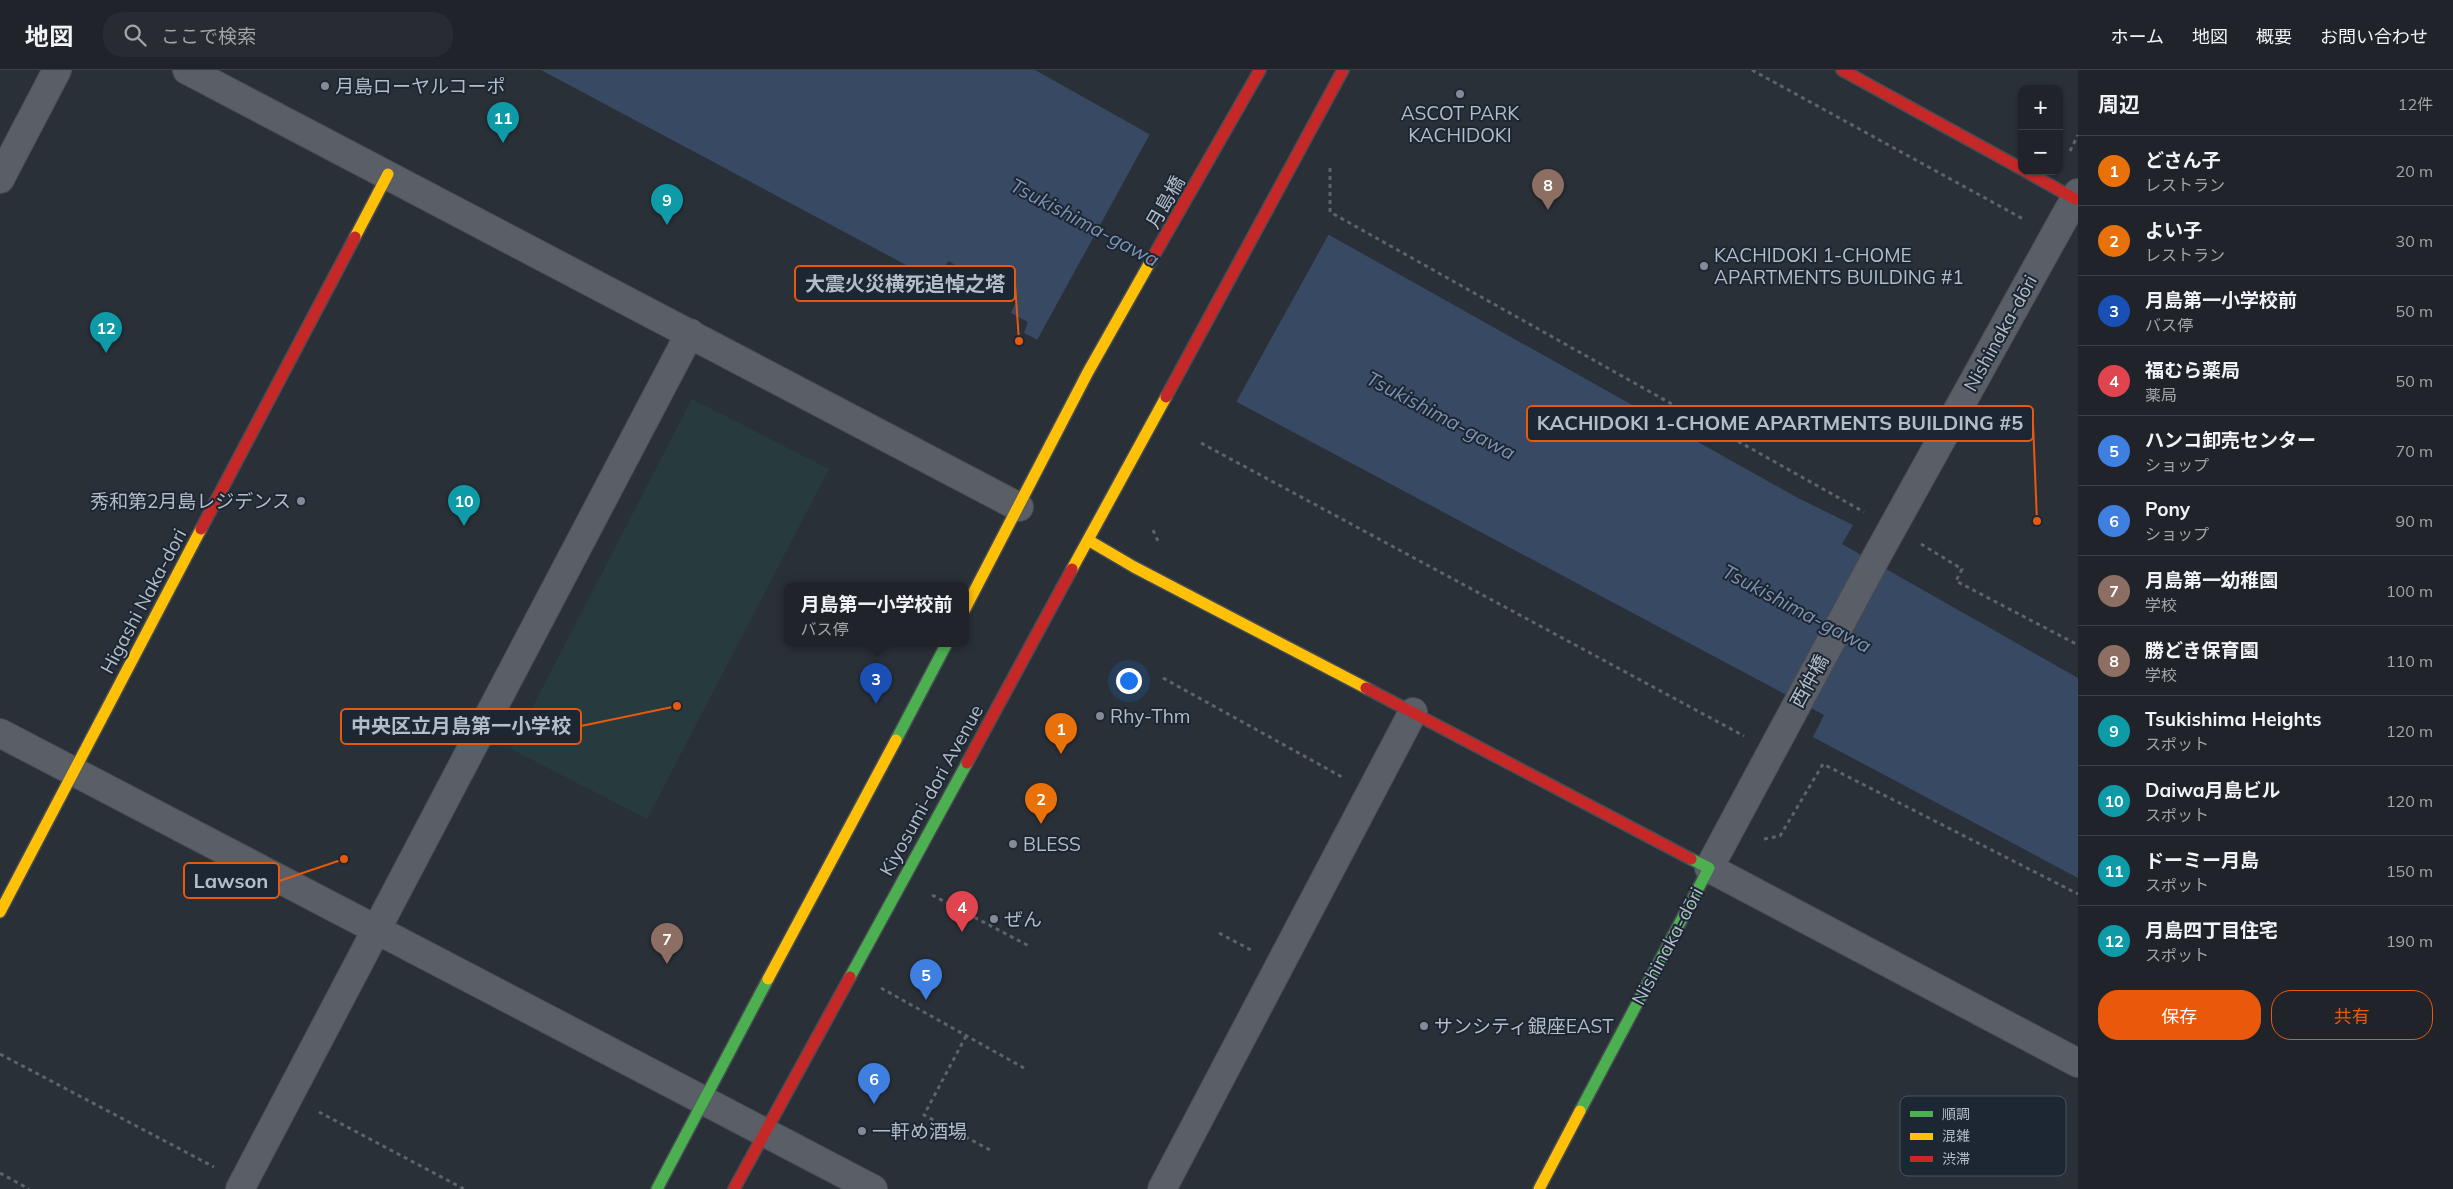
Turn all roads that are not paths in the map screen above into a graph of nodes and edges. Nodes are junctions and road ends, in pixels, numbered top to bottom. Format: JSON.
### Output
{"nodes":[{"id":1,"x":57,"y":70,"type":"edge"},
{"id":2,"x":187,"y":70,"type":"edge"},
{"id":3,"x":1260,"y":70,"type":"edge"},
{"id":4,"x":1343,"y":70,"type":"edge"},
{"id":5,"x":1842,"y":70,"type":"edge"},
{"id":6,"x":2018,"y":167,"type":"edge"},
{"id":7,"x":388,"y":174,"type":"junction"},
{"id":8,"x":2033,"y":175,"type":"edge"},
{"id":9,"x":0,"y":179,"type":"edge"},
{"id":10,"x":2076,"y":196,"type":"edge"},
{"id":11,"x":690,"y":333,"type":"junction"},
{"id":12,"x":1019,"y":507,"type":"junction"},
{"id":13,"x":1088,"y":540,"type":"junction"},
{"id":14,"x":1879,"y":552,"type":"joint"},
{"id":15,"x":969,"y":601,"type":"edge"},
{"id":16,"x":945,"y":647,"type":"edge"},
{"id":17,"x":1413,"y":712,"type":"junction"},
{"id":18,"x":0,"y":733,"type":"edge"},
{"id":19,"x":1776,"y":741,"type":"joint"},
{"id":20,"x":74,"y":772,"type":"junction"},
{"id":21,"x":1709,"y":868,"type":"junction"},
{"id":22,"x":0,"y":912,"type":"edge"},
{"id":23,"x":376,"y":930,"type":"junction"},
{"id":24,"x":2078,"y":1063,"type":"edge"},
{"id":25,"x":703,"y":1102,"type":"junction"},
{"id":26,"x":764,"y":1133,"type":"junction"},
{"id":27,"x":242,"y":1186,"type":"edge"},
{"id":28,"x":657,"y":1189,"type":"edge"},
{"id":29,"x":734,"y":1189,"type":"edge"},
{"id":30,"x":873,"y":1189,"type":"edge"},
{"id":31,"x":1162,"y":1189,"type":"edge"},
{"id":32,"x":1539,"y":1189,"type":"edge"}],
"edges":[{"from":1,"to":9,"type":"street"},
{"from":2,"to":7,"type":"street"},
{"from":3,"to":12,"type":"main road","name":"月島橋"},
{"from":4,"to":13,"type":"main road","name":"Kiyosumi-dori Avenue"},
{"from":5,"to":6,"type":"main road"},
{"from":7,"to":11,"type":"street"},
{"from":7,"to":20,"type":"main road","name":"Higashi Naka-dori"},
{"from":8,"to":10,"type":"main road"},
{"from":10,"to":14,"type":"street","name":"Nishinaka-dōri"},
{"from":11,"to":12,"type":"street"},
{"from":11,"to":23,"type":"street"},
{"from":12,"to":15,"type":"main road"},
{"from":13,"to":17,"type":"main road"},
{"from":13,"to":26,"type":"main road","name":"Kiyosumi-dori Avenue"},
{"from":14,"to":19,"type":"street","name":"西仲橋"},
{"from":16,"to":25,"type":"main road"},
{"from":17,"to":21,"type":"main road"},
{"from":17,"to":31,"type":"street"},
{"from":18,"to":20,"type":"street"},
{"from":19,"to":21,"type":"street","name":"Nishinaka-dōri"},
{"from":20,"to":22,"type":"main road","name":"Higashi Naka-dori"},
{"from":20,"to":23,"type":"street"},
{"from":21,"to":24,"type":"street"},
{"from":21,"to":32,"type":"main road","name":"Nishinaka-dōri"},
{"from":23,"to":25,"type":"street"},
{"from":23,"to":27,"type":"street"},
{"from":25,"to":26,"type":"street"},
{"from":25,"to":28,"type":"main road"},
{"from":26,"to":29,"type":"main road","name":"Kiyosumi-dori Avenue"},
{"from":26,"to":30,"type":"street"}]}
